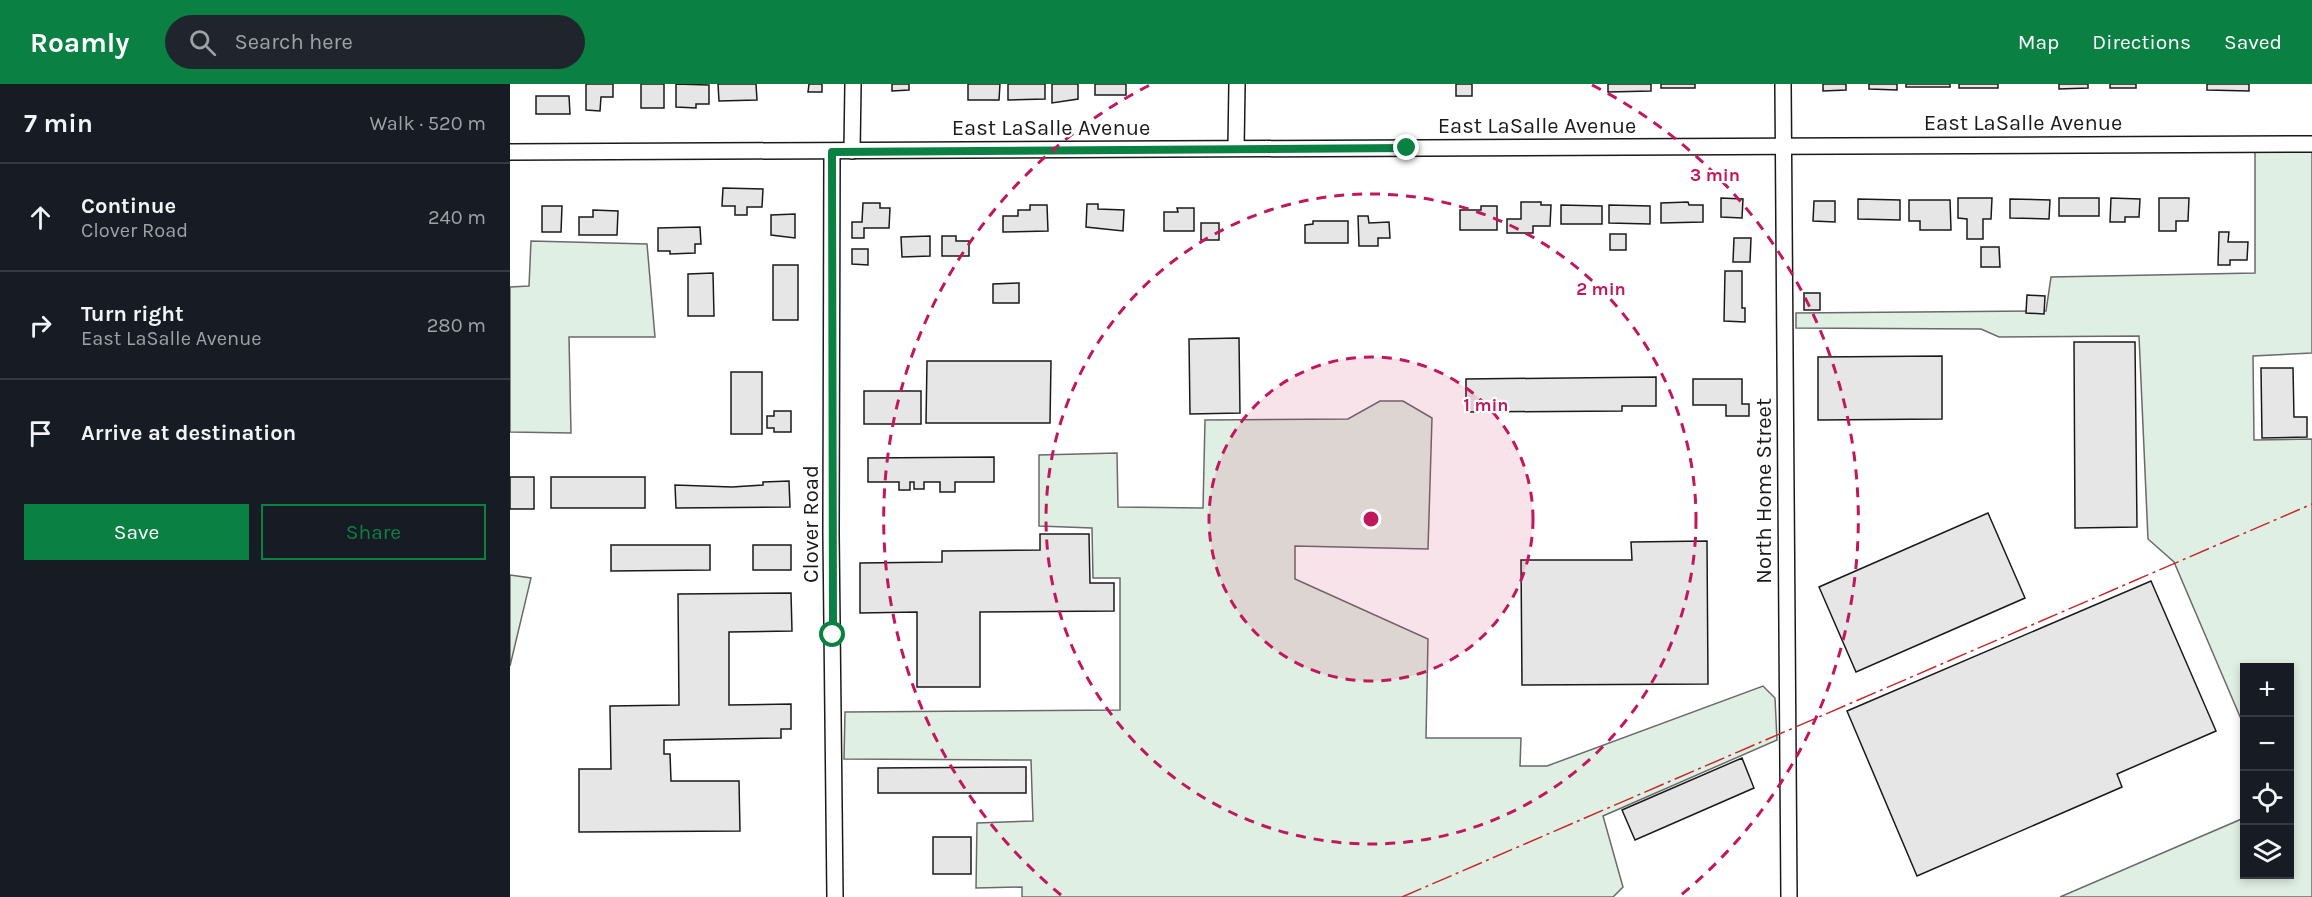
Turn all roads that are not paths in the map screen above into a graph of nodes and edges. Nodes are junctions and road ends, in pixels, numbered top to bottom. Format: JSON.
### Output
{"nodes":[{"id":1,"x":853,"y":84,"type":"edge"},
{"id":2,"x":1237,"y":84,"type":"edge"},
{"id":3,"x":1783,"y":84,"type":"edge"},
{"id":4,"x":2312,"y":144,"type":"edge"},
{"id":5,"x":1783,"y":146,"type":"junction"},
{"id":6,"x":1236,"y":148,"type":"junction"},
{"id":7,"x":852,"y":151,"type":"junction"},
{"id":8,"x":510,"y":152,"type":"edge"},
{"id":9,"x":832,"y":152,"type":"junction"},
{"id":10,"x":836,"y":897,"type":"edge"},
{"id":11,"x":1789,"y":897,"type":"edge"}],
"edges":[{"from":1,"to":7,"type":"street"},
{"from":2,"to":6,"type":"street"},
{"from":3,"to":5,"type":"street","name":"North Home Street"},
{"from":4,"to":5,"type":"street","name":"East LaSalle Avenue"},
{"from":5,"to":6,"type":"street","name":"East LaSalle Avenue"},
{"from":5,"to":11,"type":"street","name":"North Home Street"},
{"from":6,"to":7,"type":"street","name":"East LaSalle Avenue"},
{"from":7,"to":9,"type":"street","name":"East LaSalle Avenue"},
{"from":8,"to":9,"type":"street","name":"East LaSalle Avenue"},
{"from":9,"to":10,"type":"street","name":"Clover Road"}]}
